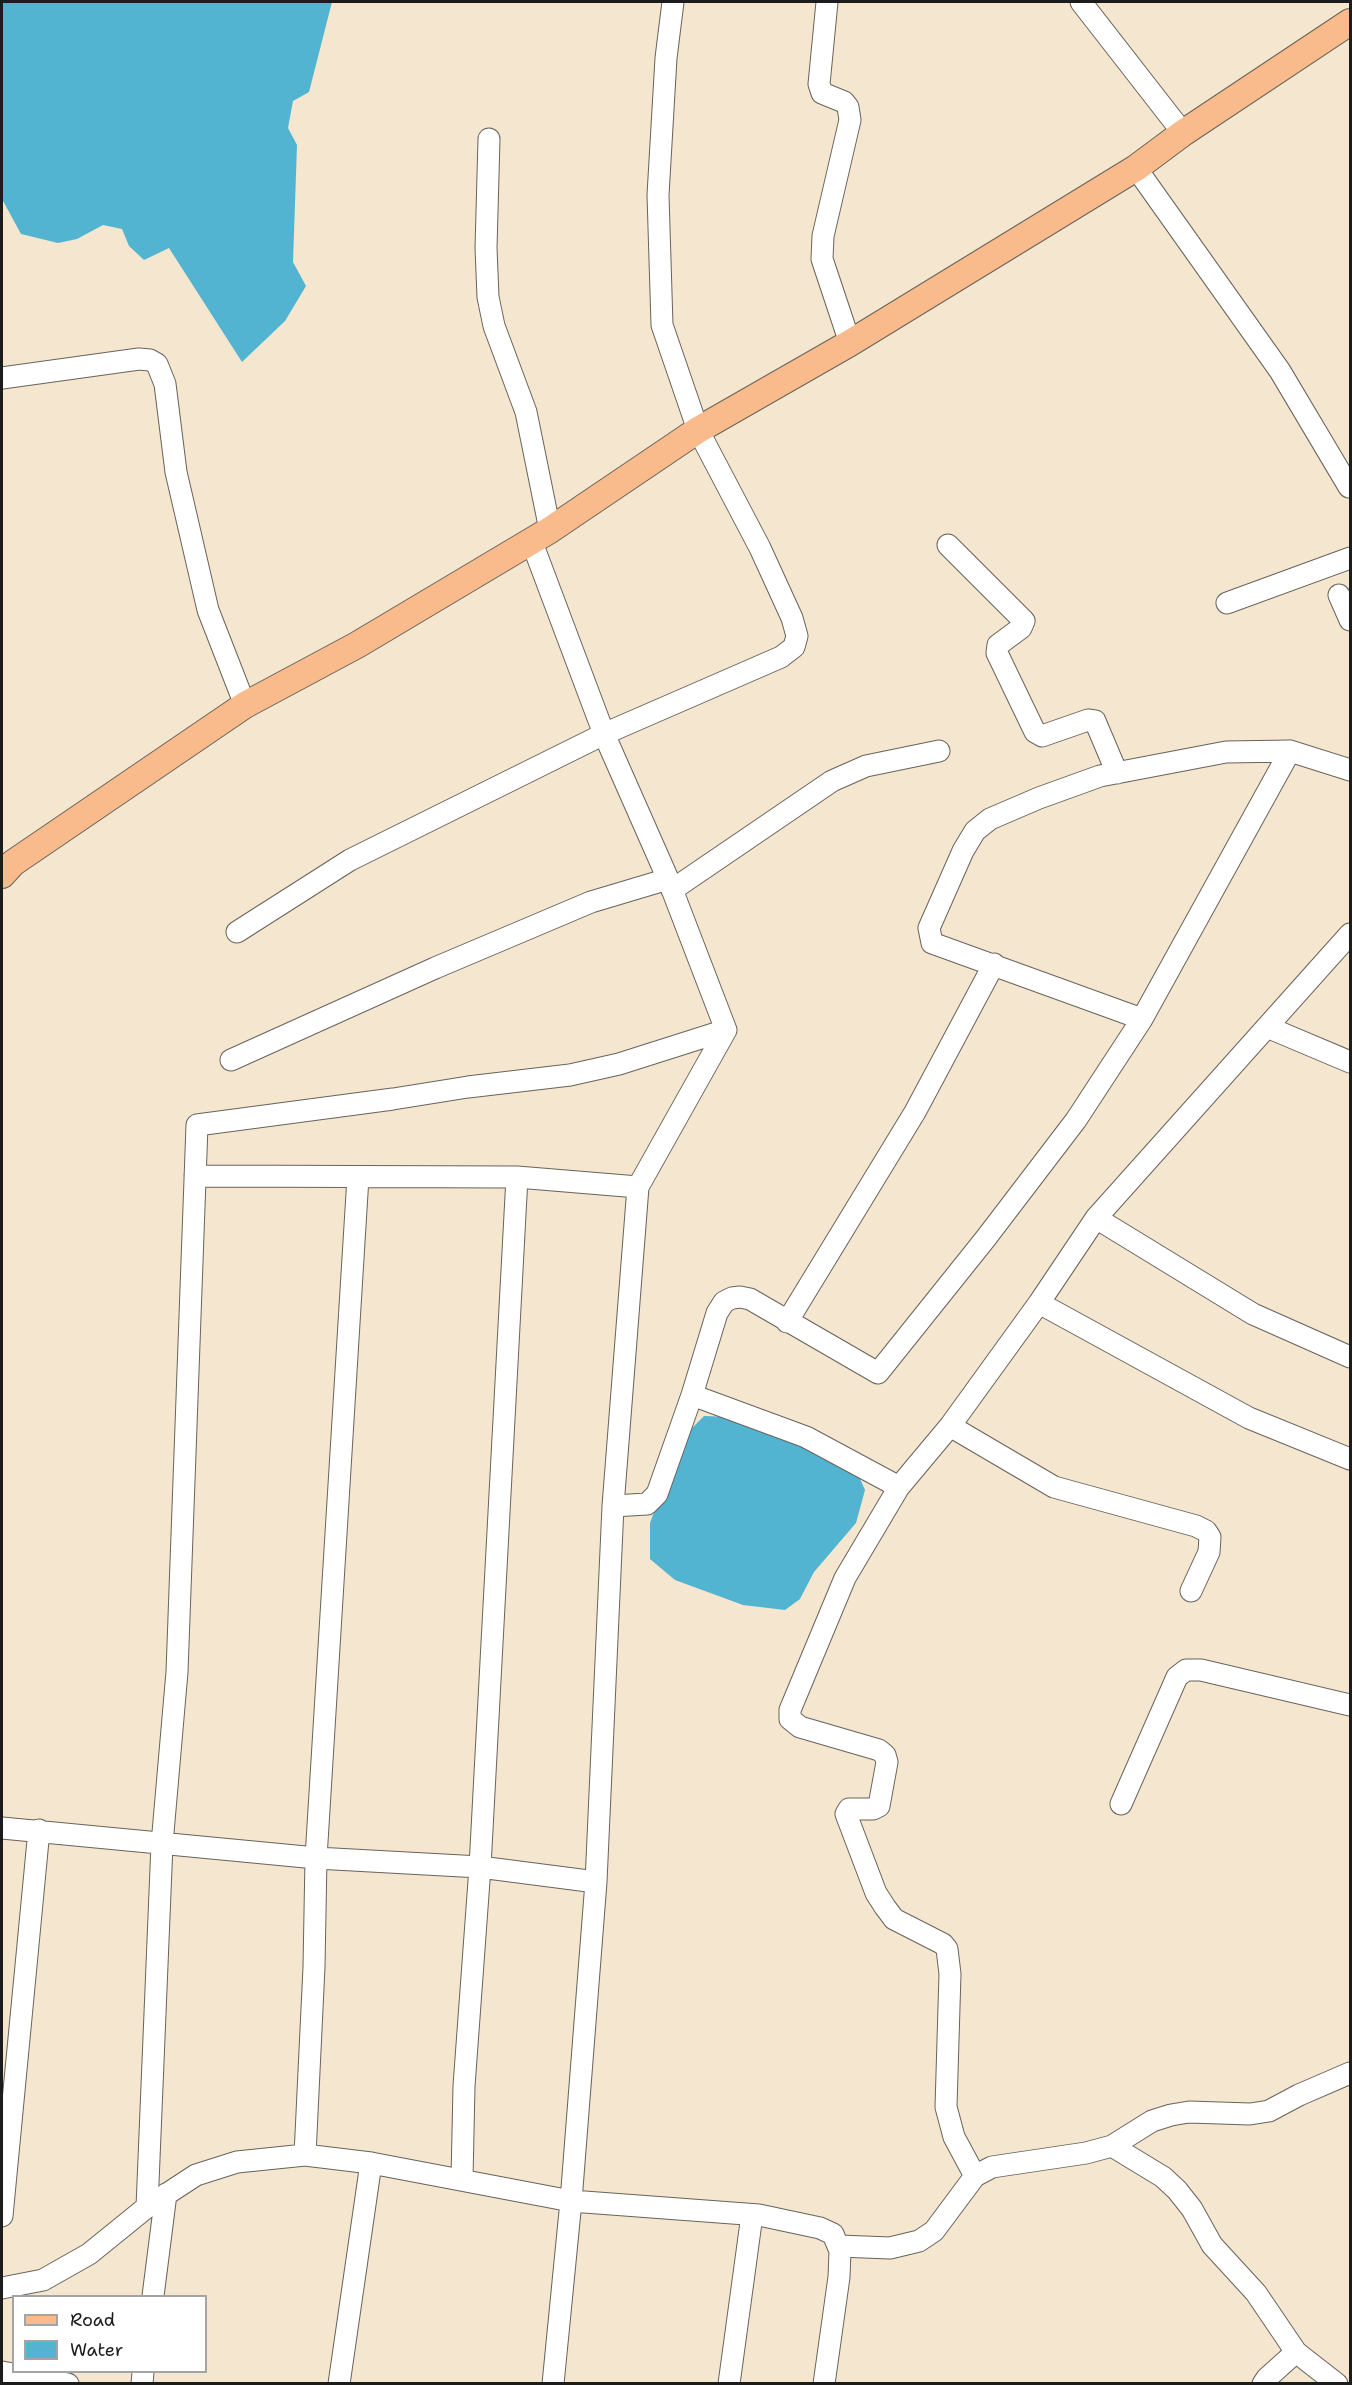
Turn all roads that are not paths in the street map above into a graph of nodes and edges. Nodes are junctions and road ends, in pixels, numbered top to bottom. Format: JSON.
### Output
{"nodes":[{"id":1,"x":674,"y":2,"type":"edge"},
{"id":2,"x":827,"y":2,"type":"edge"},
{"id":3,"x":1082,"y":2,"type":"edge"},
{"id":4,"x":1350,"y":22,"type":"edge"},
{"id":5,"x":1183,"y":133,"type":"junction"},
{"id":6,"x":489,"y":139,"type":"dead end"},
{"id":7,"x":1137,"y":168,"type":"junction"},
{"id":8,"x":850,"y":343,"type":"junction"},
{"id":9,"x":2,"y":378,"type":"edge"},
{"id":10,"x":698,"y":430,"type":"junction"},
{"id":11,"x":1349,"y":487,"type":"dead end"},
{"id":12,"x":540,"y":535,"type":"junction"},
{"id":13,"x":948,"y":545,"type":"dead end"},
{"id":14,"x":1350,"y":558,"type":"edge"},
{"id":15,"x":1339,"y":596,"type":"dead end"},
{"id":16,"x":1227,"y":603,"type":"dead end"},
{"id":17,"x":1350,"y":620,"type":"edge"},
{"id":18,"x":245,"y":705,"type":"junction"},
{"id":19,"x":604,"y":734,"type":"junction"},
{"id":20,"x":939,"y":751,"type":"dead end"},
{"id":21,"x":1290,"y":751,"type":"junction"},
{"id":22,"x":1350,"y":770,"type":"edge"},
{"id":23,"x":1117,"y":773,"type":"junction"},
{"id":24,"x":2,"y":875,"type":"edge"},
{"id":25,"x":670,"y":884,"type":"junction"},
{"id":26,"x":237,"y":932,"type":"dead end"},
{"id":27,"x":1350,"y":934,"type":"edge"},
{"id":28,"x":994,"y":964,"type":"junction"},
{"id":29,"x":1142,"y":1019,"type":"junction"},
{"id":30,"x":1268,"y":1027,"type":"junction"},
{"id":31,"x":726,"y":1030,"type":"junction"},
{"id":32,"x":231,"y":1060,"type":"dead end"},
{"id":33,"x":1350,"y":1062,"type":"edge"},
{"id":34,"x":195,"y":1176,"type":"junction"},
{"id":35,"x":358,"y":1177,"type":"junction"},
{"id":36,"x":517,"y":1177,"type":"junction"},
{"id":37,"x":638,"y":1187,"type":"junction"},
{"id":38,"x":1096,"y":1218,"type":"junction"},
{"id":39,"x":1039,"y":1303,"type":"junction"},
{"id":40,"x":788,"y":1322,"type":"junction"},
{"id":41,"x":1350,"y":1357,"type":"edge"},
{"id":42,"x":692,"y":1395,"type":"junction"},
{"id":43,"x":950,"y":1426,"type":"junction"},
{"id":44,"x":1350,"y":1459,"type":"edge"},
{"id":45,"x":899,"y":1487,"type":"junction"},
{"id":46,"x":613,"y":1506,"type":"junction"},
{"id":47,"x":1191,"y":1591,"type":"dead end"},
{"id":48,"x":1350,"y":1704,"type":"edge"},
{"id":49,"x":1121,"y":1804,"type":"dead end"},
{"id":50,"x":2,"y":1828,"type":"edge"},
{"id":51,"x":39,"y":1830,"type":"junction"},
{"id":52,"x":162,"y":1844,"type":"junction"},
{"id":53,"x":316,"y":1858,"type":"junction"},
{"id":54,"x":480,"y":1867,"type":"junction"},
{"id":55,"x":596,"y":1882,"type":"junction"},
{"id":56,"x":1350,"y":2073,"type":"edge"},
{"id":57,"x":1112,"y":2146,"type":"junction"},
{"id":58,"x":305,"y":2155,"type":"junction"},
{"id":59,"x":371,"y":2163,"type":"junction"},
{"id":60,"x":975,"y":2176,"type":"junction"},
{"id":61,"x":462,"y":2179,"type":"junction"},
{"id":62,"x":166,"y":2194,"type":"junction"},
{"id":63,"x":571,"y":2201,"type":"junction"},
{"id":64,"x":147,"y":2207,"type":"junction"},
{"id":65,"x":752,"y":2215,"type":"junction"},
{"id":66,"x":2,"y":2216,"type":"edge"},
{"id":67,"x":839,"y":2246,"type":"junction"},
{"id":68,"x":2,"y":2288,"type":"edge"},
{"id":69,"x":153,"y":2295,"type":"edge"},
{"id":70,"x":1296,"y":2352,"type":"junction"},
{"id":71,"x":2,"y":2372,"type":"edge"},
{"id":72,"x":68,"y":2384,"type":"edge"},
{"id":73,"x":339,"y":2384,"type":"edge"},
{"id":74,"x":553,"y":2384,"type":"edge"},
{"id":75,"x":729,"y":2384,"type":"edge"},
{"id":76,"x":824,"y":2384,"type":"edge"},
{"id":77,"x":1263,"y":2384,"type":"edge"},
{"id":78,"x":1337,"y":2384,"type":"edge"}],
"edges":[{"from":1,"to":10,"type":"street"},
{"from":2,"to":8,"type":"street"},
{"from":3,"to":5,"type":"street"},
{"from":4,"to":5,"type":"main road"},
{"from":5,"to":7,"type":"main road"},
{"from":6,"to":12,"type":"street"},
{"from":7,"to":8,"type":"main road"},
{"from":7,"to":11,"type":"street"},
{"from":8,"to":10,"type":"main road"},
{"from":9,"to":18,"type":"street"},
{"from":10,"to":12,"type":"main road"},
{"from":10,"to":19,"type":"street"},
{"from":12,"to":18,"type":"main road"},
{"from":12,"to":19,"type":"street"},
{"from":13,"to":23,"type":"street"},
{"from":14,"to":16,"type":"street"},
{"from":15,"to":17,"type":"street"},
{"from":18,"to":24,"type":"main road"},
{"from":19,"to":25,"type":"street"},
{"from":19,"to":26,"type":"street"},
{"from":20,"to":25,"type":"street"},
{"from":21,"to":22,"type":"street"},
{"from":21,"to":23,"type":"street"},
{"from":21,"to":29,"type":"street"},
{"from":23,"to":28,"type":"street"},
{"from":25,"to":31,"type":"street"},
{"from":25,"to":32,"type":"street"},
{"from":27,"to":30,"type":"street"},
{"from":28,"to":29,"type":"street"},
{"from":28,"to":40,"type":"street"},
{"from":29,"to":40,"type":"street"},
{"from":30,"to":33,"type":"street"},
{"from":30,"to":38,"type":"street"},
{"from":31,"to":34,"type":"street"},
{"from":31,"to":37,"type":"street"},
{"from":34,"to":35,"type":"street"},
{"from":34,"to":52,"type":"street"},
{"from":35,"to":36,"type":"street"},
{"from":35,"to":53,"type":"street"},
{"from":36,"to":37,"type":"street"},
{"from":36,"to":54,"type":"street"},
{"from":37,"to":46,"type":"street"},
{"from":38,"to":39,"type":"street"},
{"from":38,"to":41,"type":"street"},
{"from":39,"to":43,"type":"street"},
{"from":39,"to":44,"type":"street"},
{"from":40,"to":42,"type":"street"},
{"from":42,"to":45,"type":"street"},
{"from":42,"to":46,"type":"street"},
{"from":43,"to":45,"type":"street"},
{"from":43,"to":47,"type":"street"},
{"from":45,"to":60,"type":"street"},
{"from":46,"to":55,"type":"street"},
{"from":48,"to":49,"type":"street"},
{"from":50,"to":51,"type":"street"},
{"from":51,"to":52,"type":"street"},
{"from":51,"to":66,"type":"street"},
{"from":52,"to":53,"type":"street"},
{"from":52,"to":64,"type":"street"},
{"from":53,"to":54,"type":"street"},
{"from":53,"to":58,"type":"street"},
{"from":54,"to":55,"type":"street"},
{"from":54,"to":61,"type":"street"},
{"from":55,"to":63,"type":"street"},
{"from":56,"to":57,"type":"street"},
{"from":57,"to":60,"type":"street"},
{"from":57,"to":70,"type":"street"},
{"from":58,"to":59,"type":"street"},
{"from":58,"to":62,"type":"street"},
{"from":59,"to":61,"type":"street"},
{"from":59,"to":73,"type":"street"},
{"from":60,"to":67,"type":"street"},
{"from":61,"to":63,"type":"street"},
{"from":62,"to":64,"type":"street"},
{"from":62,"to":69,"type":"street"},
{"from":63,"to":65,"type":"street"},
{"from":63,"to":74,"type":"street"},
{"from":64,"to":68,"type":"street"},
{"from":65,"to":67,"type":"street"},
{"from":65,"to":75,"type":"street"},
{"from":67,"to":76,"type":"street"},
{"from":70,"to":77,"type":"street"},
{"from":70,"to":78,"type":"street"},
{"from":71,"to":72,"type":"street"}]}
